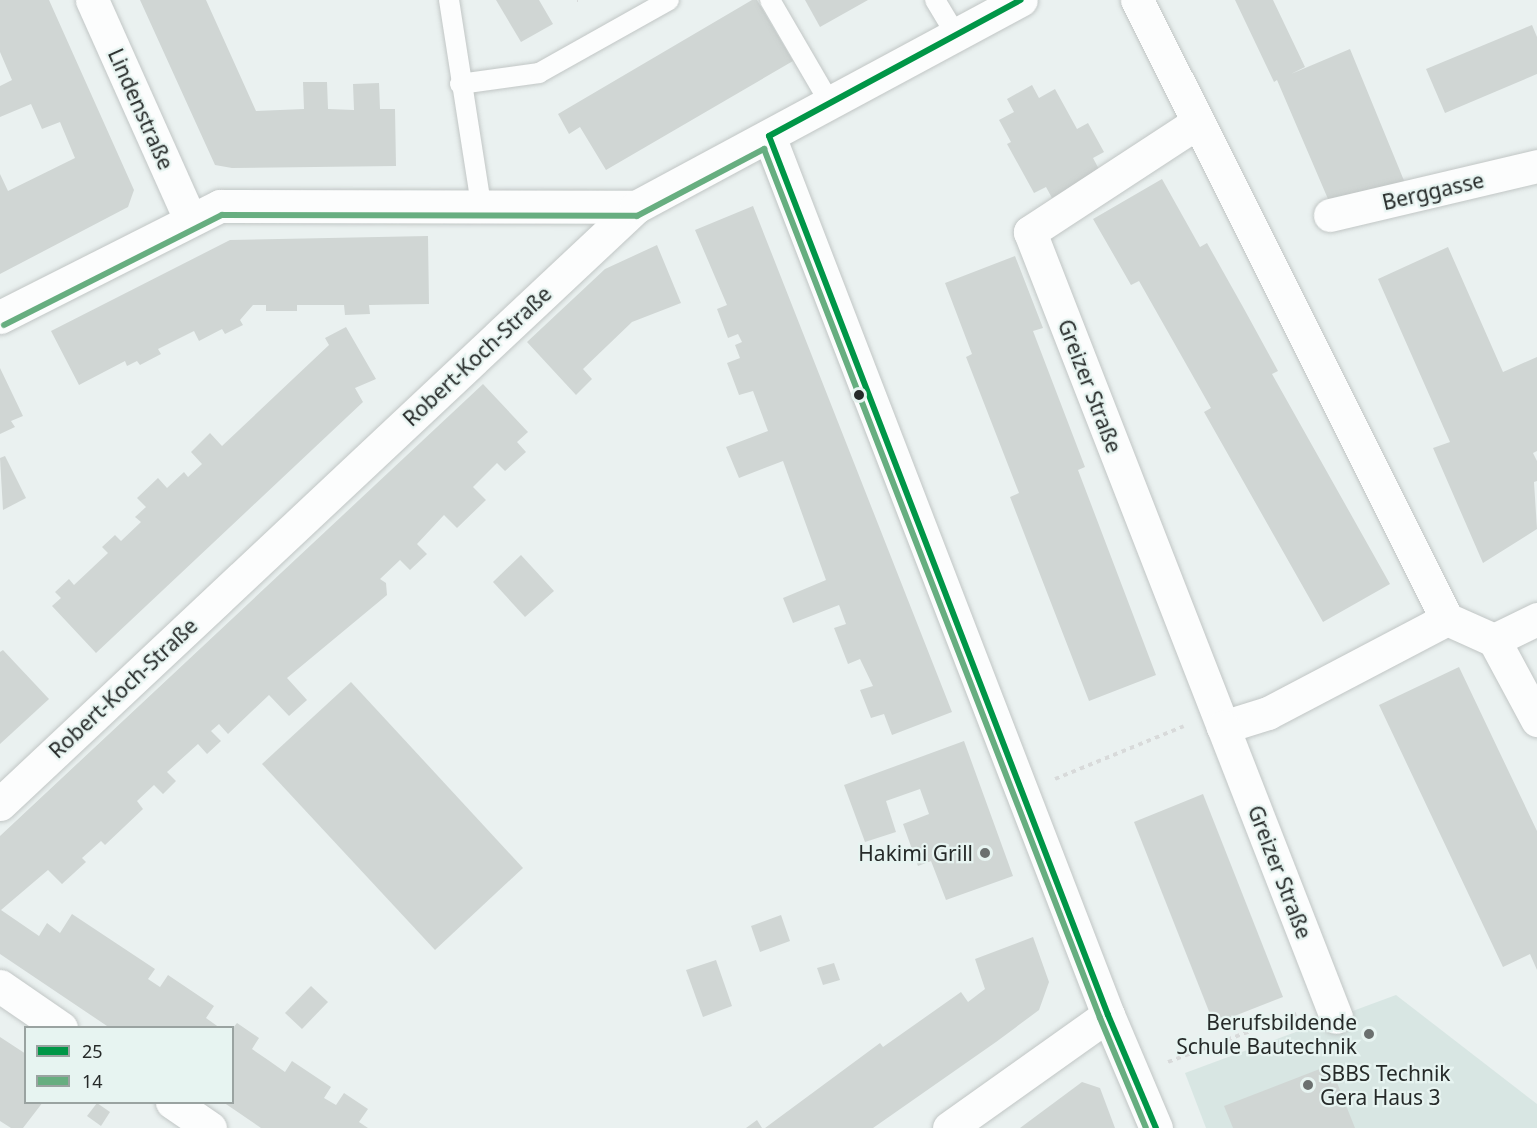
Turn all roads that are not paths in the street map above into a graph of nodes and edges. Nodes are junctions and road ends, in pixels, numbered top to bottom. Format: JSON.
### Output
{"nodes":[{"id":1,"x":92,"y":0,"type":"edge"},
{"id":2,"x":449,"y":0,"type":"edge"},
{"id":3,"x":669,"y":0,"type":"edge"},
{"id":4,"x":770,"y":0,"type":"edge"},
{"id":5,"x":935,"y":0,"type":"edge"},
{"id":6,"x":1021,"y":0,"type":"edge"},
{"id":7,"x":1137,"y":0,"type":"edge"},
{"id":8,"x":956,"y":35,"type":"junction"},
{"id":9,"x":460,"y":84,"type":"junction"},
{"id":10,"x":830,"y":103,"type":"junction"},
{"id":11,"x":1198,"y":122,"type":"junction"},
{"id":12,"x":768,"y":136,"type":"junction"},
{"id":13,"x":1537,"y":166,"type":"edge"},
{"id":14,"x":482,"y":205,"type":"junction"},
{"id":15,"x":636,"y":207,"type":"junction"},
{"id":16,"x":1330,"y":215,"type":"dead end"},
{"id":17,"x":190,"y":219,"type":"junction"},
{"id":18,"x":0,"y":317,"type":"edge"},
{"id":19,"x":1447,"y":619,"type":"junction"},
{"id":20,"x":1537,"y":619,"type":"edge"},
{"id":21,"x":1494,"y":640,"type":"junction"},
{"id":22,"x":1221,"y":720,"type":"junction"},
{"id":23,"x":1537,"y":720,"type":"edge"},
{"id":24,"x":0,"y":804,"type":"edge"},
{"id":25,"x":0,"y":986,"type":"edge"},
{"id":26,"x":1333,"y":1009,"type":"road end"},
{"id":27,"x":1108,"y":1015,"type":"junction"},
{"id":28,"x":59,"y":1026,"type":"edge"},
{"id":29,"x":175,"y":1104,"type":"edge"},
{"id":30,"x":210,"y":1128,"type":"edge"},
{"id":31,"x":949,"y":1128,"type":"edge"},
{"id":32,"x":1155,"y":1128,"type":"edge"}],
"edges":[{"from":1,"to":17,"type":"street","name":"Lindenstraße"},
{"from":2,"to":9,"type":"lane"},
{"from":3,"to":9,"type":"lane"},
{"from":4,"to":10,"type":"lane"},
{"from":5,"to":8,"type":"lane"},
{"from":6,"to":8,"type":"street","name":"Robert-Koch-Straße"},
{"from":7,"to":11,"type":"street"},
{"from":8,"to":10,"type":"street","name":"Robert-Koch-Straße"},
{"from":9,"to":14,"type":"lane"},
{"from":10,"to":12,"type":"street","name":"Robert-Koch-Straße"},
{"from":11,"to":19,"type":"street"},
{"from":11,"to":22,"type":"street","name":"Greizer Straße"},
{"from":12,"to":15,"type":"street","name":"Robert-Koch-Straße"},
{"from":12,"to":27,"type":"street"},
{"from":13,"to":16,"type":"street","name":"Berggasse"},
{"from":14,"to":15,"type":"street"},
{"from":14,"to":17,"type":"street"},
{"from":15,"to":24,"type":"street","name":"Robert-Koch-Straße"},
{"from":17,"to":18,"type":"street"},
{"from":19,"to":21,"type":"street"},
{"from":19,"to":22,"type":"street"},
{"from":20,"to":21,"type":"street"},
{"from":21,"to":23,"type":"street"},
{"from":22,"to":26,"type":"street","name":"Greizer Straße"},
{"from":25,"to":28,"type":"street"},
{"from":27,"to":31,"type":"street"},
{"from":27,"to":32,"type":"street"},
{"from":29,"to":30,"type":"street"}]}
